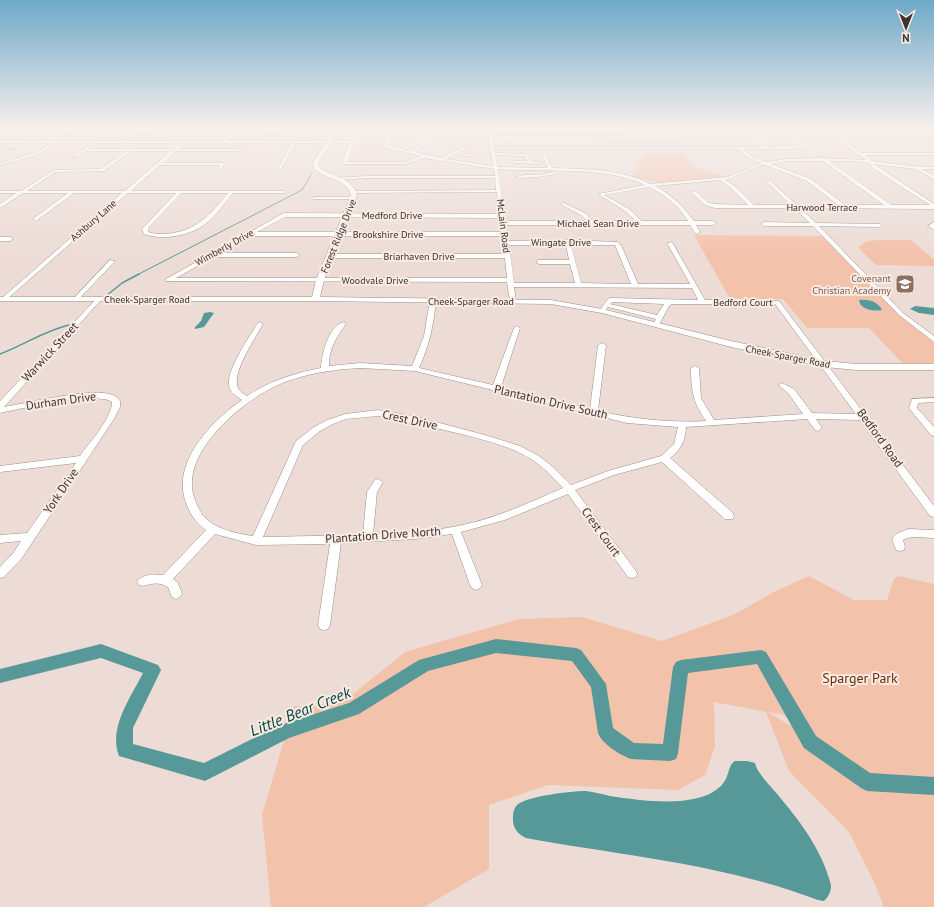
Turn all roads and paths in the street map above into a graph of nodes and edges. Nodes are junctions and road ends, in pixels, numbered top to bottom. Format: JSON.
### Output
{"nodes":[{"id":1,"x":86,"y":170,"type":"edge"},
{"id":2,"x":151,"y":170,"type":"edge"},
{"id":3,"x":319,"y":170,"type":"edge"},
{"id":4,"x":497,"y":170,"type":"edge"},
{"id":5,"x":558,"y":170,"type":"edge"},
{"id":6,"x":577,"y":170,"type":"edge"},
{"id":7,"x":749,"y":170,"type":"edge"},
{"id":8,"x":786,"y":170,"type":"edge"},
{"id":9,"x":839,"y":170,"type":"edge"},
{"id":10,"x":880,"y":170,"type":"edge"},
{"id":11,"x":921,"y":170,"type":"edge"},
{"id":12,"x":539,"y":176,"type":"dead end"},
{"id":13,"x":498,"y":177,"type":"junction"},
{"id":14,"x":934,"y":178,"type":"edge"},
{"id":15,"x":338,"y":179,"type":"junction"},
{"id":16,"x":721,"y":179,"type":"junction"},
{"id":17,"x":769,"y":181,"type":"dead end"},
{"id":18,"x":650,"y":186,"type":"junction"},
{"id":19,"x":74,"y":191,"type":"junction"},
{"id":20,"x":126,"y":191,"type":"junction"},
{"id":21,"x":499,"y":191,"type":"junction"},
{"id":22,"x":0,"y":192,"type":"edge"},
{"id":23,"x":21,"y":192,"type":"junction"},
{"id":24,"x":180,"y":192,"type":"junction"},
{"id":25,"x":232,"y":192,"type":"junction"},
{"id":26,"x":284,"y":192,"type":"dead end"},
{"id":27,"x":693,"y":192,"type":"dead end"},
{"id":28,"x":354,"y":195,"type":"junction"},
{"id":29,"x":314,"y":198,"type":"dead end"},
{"id":30,"x":564,"y":204,"type":"dead end"},
{"id":31,"x":0,"y":206,"type":"edge"},
{"id":32,"x":752,"y":206,"type":"junction"},
{"id":33,"x":934,"y":206,"type":"edge"},
{"id":34,"x":798,"y":207,"type":"junction"},
{"id":35,"x":844,"y":207,"type":"junction"},
{"id":36,"x":890,"y":207,"type":"junction"},
{"id":37,"x":379,"y":208,"type":"dead end"},
{"id":38,"x":427,"y":208,"type":"dead end"},
{"id":39,"x":475,"y":208,"type":"dead end"},
{"id":40,"x":346,"y":215,"type":"junction"},
{"id":41,"x":377,"y":215,"type":"junction"},
{"id":42,"x":282,"y":216,"type":"joint"},
{"id":43,"x":426,"y":216,"type":"junction"},
{"id":44,"x":475,"y":216,"type":"junction"},
{"id":45,"x":502,"y":216,"type":"junction"},
{"id":46,"x":36,"y":219,"type":"dead end"},
{"id":47,"x":503,"y":223,"type":"junction"},
{"id":48,"x":592,"y":223,"type":"junction"},
{"id":49,"x":640,"y":223,"type":"junction"},
{"id":50,"x":692,"y":223,"type":"junction"},
{"id":51,"x":713,"y":223,"type":"dead end"},
{"id":52,"x":764,"y":224,"type":"dead end"},
{"id":53,"x":815,"y":225,"type":"junction"},
{"id":54,"x":879,"y":225,"type":"dead end"},
{"id":55,"x":697,"y":232,"type":"dead end"},
{"id":56,"x":248,"y":234,"type":"junction"},
{"id":57,"x":338,"y":234,"type":"junction"},
{"id":58,"x":505,"y":234,"type":"junction"},
{"id":59,"x":0,"y":239,"type":"edge"},
{"id":60,"x":10,"y":239,"type":"dead end"},
{"id":61,"x":568,"y":242,"type":"junction"},
{"id":62,"x":506,"y":243,"type":"junction"},
{"id":63,"x":670,"y":243,"type":"dead end"},
{"id":64,"x":210,"y":255,"type":"junction"},
{"id":65,"x":297,"y":255,"type":"dead end"},
{"id":66,"x":330,"y":256,"type":"junction"},
{"id":67,"x":508,"y":256,"type":"junction"},
{"id":68,"x":112,"y":261,"type":"dead end"},
{"id":69,"x":539,"y":262,"type":"dead end"},
{"id":70,"x":572,"y":262,"type":"junction"},
{"id":71,"x":168,"y":280,"type":"joint"},
{"id":72,"x":320,"y":280,"type":"junction"},
{"id":73,"x":511,"y":282,"type":"junction"},
{"id":74,"x":578,"y":285,"type":"junction"},
{"id":75,"x":635,"y":285,"type":"junction"},
{"id":76,"x":693,"y":286,"type":"junction"},
{"id":77,"x":2,"y":299,"type":"edge"},
{"id":78,"x":76,"y":299,"type":"junction"},
{"id":79,"x":99,"y":299,"type":"junction"},
{"id":80,"x":315,"y":299,"type":"junction"},
{"id":81,"x":433,"y":300,"type":"junction"},
{"id":82,"x":513,"y":301,"type":"junction"},
{"id":83,"x":702,"y":301,"type":"junction"},
{"id":84,"x":669,"y":302,"type":"junction"},
{"id":85,"x":604,"y":308,"type":"junction"},
{"id":86,"x":658,"y":322,"type":"junction"},
{"id":87,"x":260,"y":324,"type":"dead end"},
{"id":88,"x":343,"y":324,"type":"dead end"},
{"id":89,"x":517,"y":328,"type":"dead end"},
{"id":90,"x":934,"y":340,"type":"edge"},
{"id":91,"x":602,"y":345,"type":"dead end"},
{"id":92,"x":825,"y":364,"type":"junction"},
{"id":93,"x":934,"y":367,"type":"edge"},
{"id":94,"x":695,"y":368,"type":"dead end"},
{"id":95,"x":325,"y":369,"type":"junction"},
{"id":96,"x":415,"y":369,"type":"junction"},
{"id":97,"x":782,"y":385,"type":"dead end"},
{"id":98,"x":496,"y":389,"type":"junction"},
{"id":99,"x":246,"y":399,"type":"junction"},
{"id":100,"x":934,"y":400,"type":"edge"},
{"id":101,"x":116,"y":405,"type":"joint"},
{"id":102,"x":0,"y":406,"type":"edge"},
{"id":103,"x":0,"y":410,"type":"edge"},
{"id":104,"x":594,"y":411,"type":"junction"},
{"id":105,"x":810,"y":416,"type":"junction"},
{"id":106,"x":864,"y":417,"type":"junction"},
{"id":107,"x":712,"y":424,"type":"junction"},
{"id":108,"x":682,"y":425,"type":"junction"},
{"id":109,"x":818,"y":428,"type":"dead end"},
{"id":110,"x":934,"y":433,"type":"edge"},
{"id":111,"x":664,"y":458,"type":"junction"},
{"id":112,"x":82,"y":460,"type":"junction"},
{"id":113,"x":0,"y":469,"type":"edge"},
{"id":114,"x":378,"y":482,"type":"dead end"},
{"id":115,"x":570,"y":490,"type":"junction"},
{"id":116,"x":934,"y":513,"type":"edge"},
{"id":117,"x":729,"y":516,"type":"dead end"},
{"id":118,"x":213,"y":529,"type":"junction"},
{"id":119,"x":455,"y":529,"type":"junction"},
{"id":120,"x":934,"y":534,"type":"edge"},
{"id":121,"x":30,"y":537,"type":"junction"},
{"id":122,"x":368,"y":538,"type":"junction"},
{"id":123,"x":0,"y":539,"type":"edge"},
{"id":124,"x":336,"y":539,"type":"junction"},
{"id":125,"x":256,"y":541,"type":"junction"},
{"id":126,"x":900,"y":547,"type":"dead end"},
{"id":127,"x":0,"y":574,"type":"edge"},
{"id":128,"x":632,"y":574,"type":"dead end"},
{"id":129,"x":165,"y":580,"type":"junction"},
{"id":130,"x":143,"y":582,"type":"dead end"},
{"id":131,"x":476,"y":585,"type":"dead end"},
{"id":132,"x":176,"y":594,"type":"dead end"},
{"id":133,"x":324,"y":625,"type":"dead end"}],
"edges":[{"from":1,"to":23,"type":"street"},
{"from":2,"to":20,"type":"street","name":"Ashbury Lane"},
{"from":3,"to":15,"type":"main road","name":"Forest Ridge Drive"},
{"from":4,"to":13,"type":"street","name":"McLain Road"},
{"from":5,"to":12,"type":"street"},
{"from":6,"to":18,"type":"street"},
{"from":7,"to":16,"type":"street"},
{"from":8,"to":35,"type":"street"},
{"from":9,"to":36,"type":"street"},
{"from":10,"to":33,"type":"street"},
{"from":11,"to":14,"type":"street"},
{"from":13,"to":15,"type":"street"},
{"from":13,"to":21,"type":"street","name":"McLain Road"},
{"from":15,"to":28,"type":"main road","name":"Forest Ridge Drive"},
{"from":16,"to":18,"type":"street"},
{"from":16,"to":32,"type":"street"},
{"from":17,"to":34,"type":"street"},
{"from":18,"to":49,"type":"street"},
{"from":18,"to":50,"type":"street"},
{"from":19,"to":20,"type":"street"},
{"from":19,"to":23,"type":"street"},
{"from":19,"to":46,"type":"street"},
{"from":20,"to":24,"type":"street"},
{"from":20,"to":77,"type":"street","name":"Ashbury Lane"},
{"from":21,"to":28,"type":"street"},
{"from":21,"to":45,"type":"street","name":"McLain Road"},
{"from":22,"to":23,"type":"street"},
{"from":23,"to":31,"type":"street"},
{"from":24,"to":25,"type":"street"},
{"from":24,"to":25,"type":"street"},
{"from":25,"to":26,"type":"street"},
{"from":27,"to":32,"type":"street","name":"Harwood Terrace"},
{"from":28,"to":29,"type":"street"},
{"from":28,"to":40,"type":"main road","name":"Forest Ridge Drive"},
{"from":30,"to":48,"type":"street"},
{"from":32,"to":34,"type":"street","name":"Harwood Terrace"},
{"from":33,"to":36,"type":"street","name":"Harwood Terrace"},
{"from":34,"to":35,"type":"street","name":"Harwood Terrace"},
{"from":34,"to":53,"type":"street"},
{"from":35,"to":36,"type":"street","name":"Harwood Terrace"},
{"from":37,"to":41,"type":"street"},
{"from":38,"to":43,"type":"street"},
{"from":39,"to":44,"type":"street"},
{"from":40,"to":41,"type":"street","name":"Medford Drive"},
{"from":40,"to":42,"type":"street","name":"Medford Drive"},
{"from":40,"to":57,"type":"main road","name":"Forest Ridge Drive"},
{"from":41,"to":43,"type":"street","name":"Medford Drive"},
{"from":42,"to":56,"type":"street","name":"Wimberly Drive"},
{"from":43,"to":44,"type":"street","name":"Medford Drive"},
{"from":44,"to":45,"type":"street","name":"Medford Drive"},
{"from":45,"to":47,"type":"street","name":"McLain Road"},
{"from":47,"to":48,"type":"street","name":"Michael Sean Drive"},
{"from":47,"to":58,"type":"street","name":"McLain Road"},
{"from":48,"to":49,"type":"street","name":"Michael Sean Drive"},
{"from":49,"to":50,"type":"street","name":"Michael Sean Drive"},
{"from":50,"to":51,"type":"street","name":"Michael Sean Drive"},
{"from":50,"to":55,"type":"street"},
{"from":52,"to":53,"type":"street"},
{"from":53,"to":54,"type":"street"},
{"from":53,"to":90,"type":"street"},
{"from":56,"to":57,"type":"street","name":"Brookshire Drive"},
{"from":56,"to":64,"type":"street","name":"Wimberly Drive"},
{"from":57,"to":58,"type":"street","name":"Brookshire Drive"},
{"from":57,"to":66,"type":"main road","name":"Forest Ridge Drive"},
{"from":58,"to":62,"type":"street","name":"McLain Road"},
{"from":59,"to":60,"type":"street"},
{"from":61,"to":62,"type":"street","name":"Wingate Drive"},
{"from":61,"to":70,"type":"street"},
{"from":61,"to":75,"type":"street","name":"Wingate Drive"},
{"from":62,"to":67,"type":"street","name":"McLain Road"},
{"from":63,"to":76,"type":"street"},
{"from":64,"to":65,"type":"street"},
{"from":64,"to":71,"type":"street","name":"Wimberly Drive"},
{"from":66,"to":67,"type":"street","name":"Briarhaven Drive"},
{"from":66,"to":72,"type":"main road","name":"Forest Ridge Drive"},
{"from":67,"to":73,"type":"street","name":"McLain Road"},
{"from":68,"to":78,"type":"street"},
{"from":69,"to":70,"type":"street"},
{"from":70,"to":74,"type":"street"},
{"from":71,"to":72,"type":"street","name":"Woodvale Drive"},
{"from":72,"to":73,"type":"street","name":"Woodvale Drive"},
{"from":72,"to":80,"type":"main road","name":"Forest Ridge Drive"},
{"from":73,"to":74,"type":"street","name":"Woodvale Drive"},
{"from":73,"to":82,"type":"street","name":"McLain Road"},
{"from":74,"to":75,"type":"street","name":"Woodvale Drive"},
{"from":75,"to":76,"type":"street","name":"Woodvale Drive"},
{"from":76,"to":83,"type":"street"},
{"from":77,"to":78,"type":"main road","name":"Cheek-Sparger Road"},
{"from":78,"to":79,"type":"main road","name":"Cheek-Sparger Road"},
{"from":79,"to":80,"type":"main road","name":"Cheek-Sparger Road"},
{"from":79,"to":102,"type":"street","name":"Warwick Street"},
{"from":80,"to":81,"type":"main road","name":"Cheek-Sparger Road"},
{"from":81,"to":82,"type":"main road","name":"Cheek-Sparger Road"},
{"from":81,"to":96,"type":"street"},
{"from":82,"to":85,"type":"main road","name":"Cheek-Sparger Road"},
{"from":83,"to":84,"type":"street"},
{"from":83,"to":92,"type":"street","name":"Bedford Court"},
{"from":84,"to":85,"type":"street"},
{"from":84,"to":86,"type":"street"},
{"from":85,"to":86,"type":"main road","name":"Cheek-Sparger Road"},
{"from":86,"to":92,"type":"main road","name":"Cheek-Sparger Road"},
{"from":87,"to":99,"type":"street"},
{"from":88,"to":95,"type":"street"},
{"from":89,"to":98,"type":"street"},
{"from":91,"to":104,"type":"street"},
{"from":92,"to":93,"type":"main road","name":"Cheek-Sparger Road"},
{"from":92,"to":106,"type":"street","name":"Bedford Road"},
{"from":94,"to":107,"type":"street"},
{"from":95,"to":96,"type":"street","name":"Plantation Drive South"},
{"from":95,"to":99,"type":"street","name":"Plantation Drive South"},
{"from":96,"to":98,"type":"street","name":"Plantation Drive South"},
{"from":97,"to":105,"type":"street"},
{"from":98,"to":104,"type":"street","name":"Plantation Drive South"},
{"from":99,"to":118,"type":"street","name":"Plantation Drive North"},
{"from":100,"to":110,"type":"street"},
{"from":101,"to":103,"type":"street","name":"Durham Drive"},
{"from":101,"to":112,"type":"street","name":"York Drive"},
{"from":104,"to":108,"type":"street","name":"Plantation Drive South"},
{"from":105,"to":106,"type":"street","name":"Plantation Drive South"},
{"from":105,"to":107,"type":"street","name":"Plantation Drive South"},
{"from":105,"to":109,"type":"street"},
{"from":106,"to":116,"type":"street","name":"Bedford Road"},
{"from":107,"to":108,"type":"street","name":"Plantation Drive South"},
{"from":108,"to":111,"type":"street","name":"Plantation Drive North"},
{"from":111,"to":115,"type":"street","name":"Plantation Drive North"},
{"from":111,"to":117,"type":"street"},
{"from":112,"to":113,"type":"street"},
{"from":112,"to":121,"type":"street","name":"York Drive"},
{"from":114,"to":122,"type":"street"},
{"from":115,"to":119,"type":"street","name":"Plantation Drive North"},
{"from":115,"to":125,"type":"street","name":"Crest Drive"},
{"from":115,"to":128,"type":"street","name":"Crest Court"},
{"from":118,"to":125,"type":"street","name":"Plantation Drive North"},
{"from":118,"to":129,"type":"street"},
{"from":119,"to":122,"type":"street","name":"Plantation Drive North"},
{"from":119,"to":131,"type":"street"},
{"from":120,"to":126,"type":"street"},
{"from":121,"to":123,"type":"street"},
{"from":121,"to":127,"type":"street","name":"York Drive"},
{"from":122,"to":124,"type":"street","name":"Plantation Drive North"},
{"from":124,"to":125,"type":"street","name":"Plantation Drive North"},
{"from":124,"to":133,"type":"street"},
{"from":129,"to":130,"type":"street"},
{"from":129,"to":132,"type":"street"}]}
